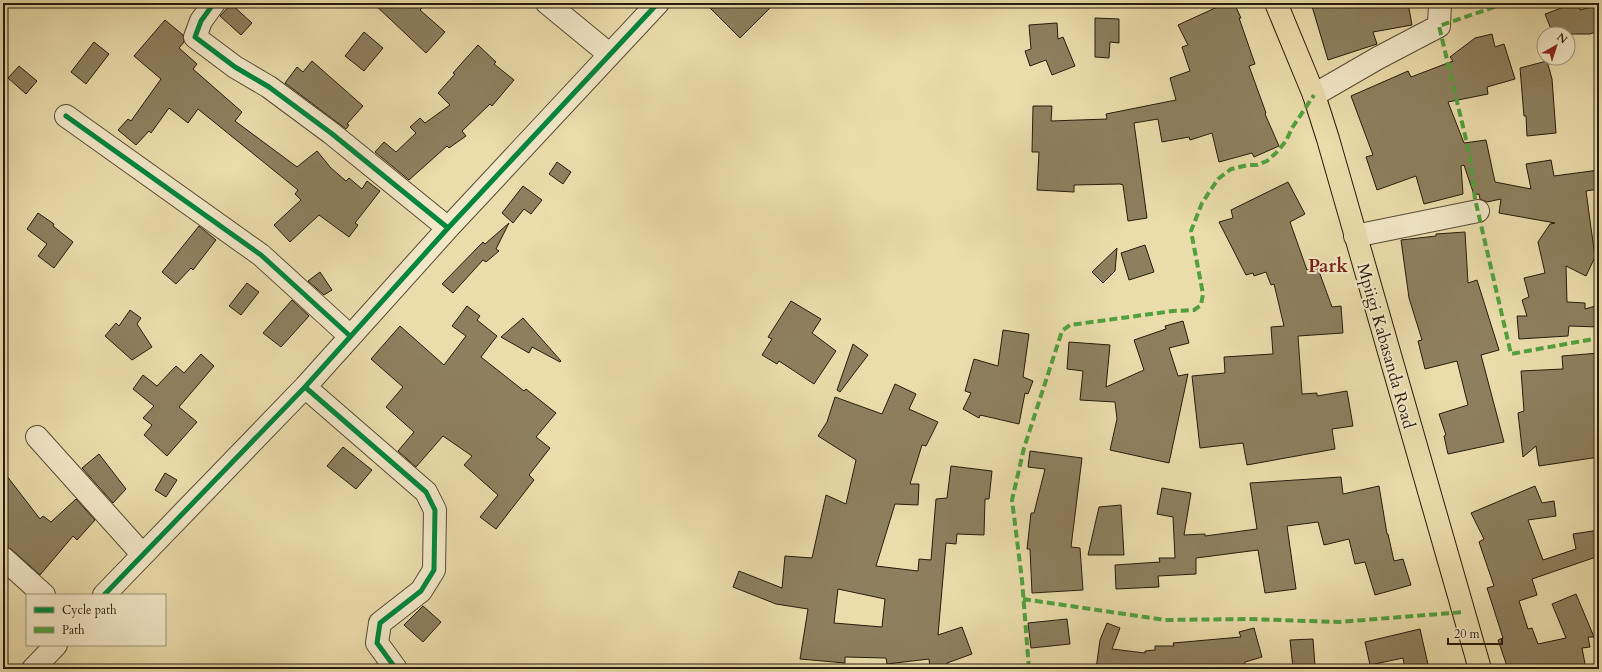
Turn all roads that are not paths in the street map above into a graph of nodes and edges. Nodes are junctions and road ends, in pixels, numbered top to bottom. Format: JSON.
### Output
{"nodes":[{"id":1,"x":214,"y":3,"type":"edge"},
{"id":2,"x":547,"y":3,"type":"edge"},
{"id":3,"x":658,"y":3,"type":"edge"},
{"id":4,"x":1276,"y":3,"type":"edge"},
{"id":5,"x":1440,"y":3,"type":"edge"},
{"id":6,"x":609,"y":54,"type":"junction"},
{"id":7,"x":1314,"y":95,"type":"junction"},
{"id":8,"x":66,"y":116,"type":"dead end"},
{"id":9,"x":1478,"y":211,"type":"dead end"},
{"id":10,"x":448,"y":228,"type":"junction"},
{"id":11,"x":1355,"y":236,"type":"junction"},
{"id":12,"x":350,"y":336,"type":"junction"},
{"id":13,"x":305,"y":387,"type":"junction"},
{"id":14,"x":37,"y":436,"type":"dead end"},
{"id":15,"x":142,"y":554,"type":"junction"},
{"id":16,"x":3,"y":558,"type":"edge"},
{"id":17,"x":43,"y":594,"type":"edge"},
{"id":18,"x":105,"y":594,"type":"edge"},
{"id":19,"x":55,"y":646,"type":"edge"},
{"id":20,"x":33,"y":669,"type":"edge"},
{"id":21,"x":396,"y":669,"type":"edge"},
{"id":22,"x":1480,"y":669,"type":"edge"}],
"edges":[{"from":1,"to":10,"type":"street"},
{"from":2,"to":6,"type":"street"},
{"from":3,"to":6,"type":"street"},
{"from":4,"to":7,"type":"main road","name":"Mpiigi Kabasanda Road"},
{"from":5,"to":7,"type":"street"},
{"from":6,"to":10,"type":"street"},
{"from":7,"to":11,"type":"main road","name":"Mpiigi Kabasanda Road"},
{"from":8,"to":12,"type":"street"},
{"from":9,"to":11,"type":"street"},
{"from":10,"to":12,"type":"street"},
{"from":11,"to":22,"type":"main road","name":"Mpiigi Kabasanda Road"},
{"from":12,"to":13,"type":"street"},
{"from":13,"to":15,"type":"street"},
{"from":13,"to":21,"type":"street"},
{"from":14,"to":15,"type":"street"},
{"from":15,"to":18,"type":"street"},
{"from":16,"to":17,"type":"street"},
{"from":19,"to":20,"type":"street"}]}
